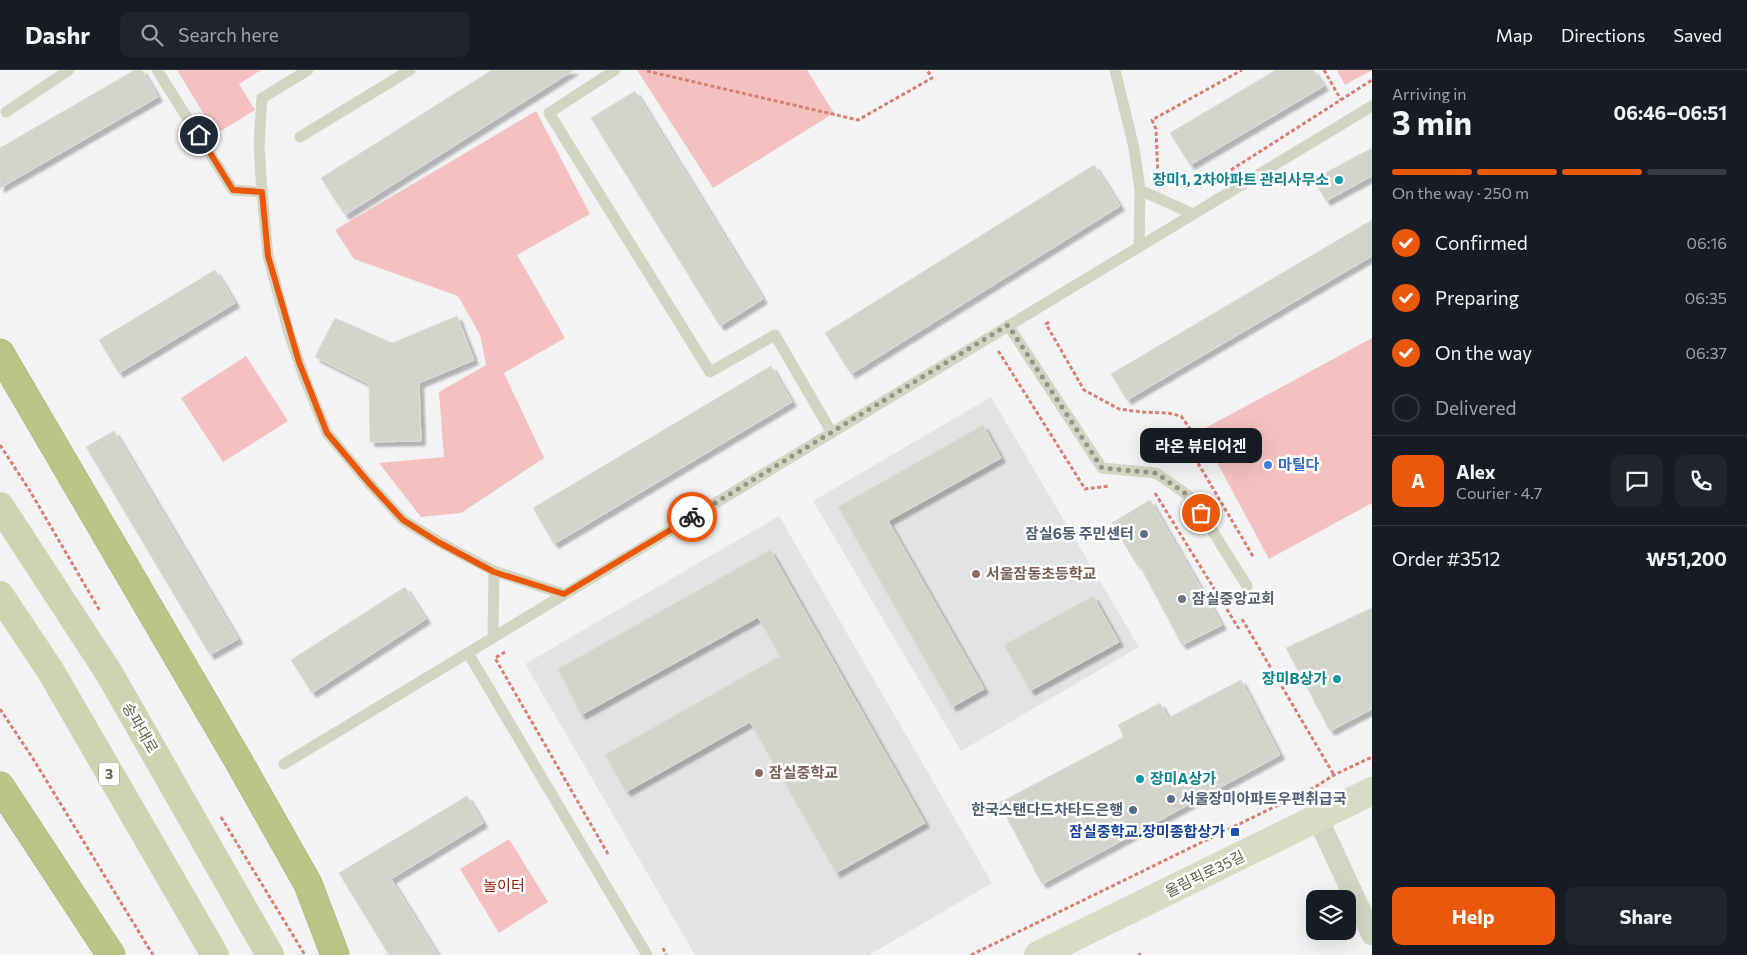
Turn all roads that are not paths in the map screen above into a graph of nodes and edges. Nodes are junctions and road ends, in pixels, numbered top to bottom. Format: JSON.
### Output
{"nodes":[{"id":1,"x":69,"y":70,"type":"edge"},
{"id":2,"x":157,"y":70,"type":"edge"},
{"id":3,"x":308,"y":70,"type":"edge"},
{"id":4,"x":410,"y":70,"type":"edge"},
{"id":5,"x":615,"y":70,"type":"edge"},
{"id":6,"x":1115,"y":70,"type":"edge"},
{"id":7,"x":1372,"y":106,"type":"edge"},
{"id":8,"x":6,"y":112,"type":"dead end"},
{"id":9,"x":300,"y":137,"type":"dead end"},
{"id":10,"x":1140,"y":190,"type":"junction"},
{"id":11,"x":262,"y":192,"type":"junction"},
{"id":12,"x":1194,"y":214,"type":"junction"},
{"id":13,"x":1139,"y":247,"type":"junction"},
{"id":14,"x":1008,"y":325,"type":"junction"},
{"id":15,"x":0,"y":353,"type":"edge"},
{"id":16,"x":832,"y":433,"type":"junction"},
{"id":17,"x":0,"y":506,"type":"edge"},
{"id":18,"x":494,"y":572,"type":"junction"},
{"id":19,"x":1247,"y":586,"type":"dead end"},
{"id":20,"x":564,"y":594,"type":"junction"},
{"id":21,"x":0,"y":595,"type":"edge"},
{"id":22,"x":493,"y":637,"type":"junction"},
{"id":23,"x":468,"y":653,"type":"junction"},
{"id":24,"x":284,"y":764,"type":"dead end"},
{"id":25,"x":0,"y":786,"type":"edge"},
{"id":26,"x":1372,"y":791,"type":"edge"},
{"id":27,"x":1318,"y":819,"type":"junction"},
{"id":28,"x":1372,"y":935,"type":"edge"},
{"id":29,"x":111,"y":955,"type":"edge"},
{"id":30,"x":215,"y":955,"type":"edge"},
{"id":31,"x":270,"y":955,"type":"edge"},
{"id":32,"x":336,"y":955,"type":"edge"},
{"id":33,"x":647,"y":955,"type":"edge"},
{"id":34,"x":1038,"y":955,"type":"edge"}],
"edges":[{"from":1,"to":8,"type":"lane"},
{"from":2,"to":11,"type":"lane"},
{"from":3,"to":11,"type":"lane"},
{"from":4,"to":9,"type":"lane"},
{"from":5,"to":16,"type":"lane"},
{"from":6,"to":10,"type":"lane"},
{"from":7,"to":12,"type":"lane"},
{"from":10,"to":12,"type":"lane"},
{"from":10,"to":13,"type":"lane"},
{"from":11,"to":18,"type":"lane"},
{"from":12,"to":13,"type":"lane"},
{"from":13,"to":14,"type":"lane"},
{"from":14,"to":16,"type":"lane"},
{"from":14,"to":19,"type":"lane"},
{"from":15,"to":32,"type":"highway"},
{"from":16,"to":20,"type":"lane"},
{"from":17,"to":31,"type":"main road","name":"송파대로"},
{"from":18,"to":20,"type":"lane"},
{"from":18,"to":22,"type":"lane"},
{"from":20,"to":22,"type":"lane"},
{"from":21,"to":30,"type":"main road","number":"3"},
{"from":22,"to":23,"type":"lane"},
{"from":23,"to":24,"type":"lane"},
{"from":23,"to":33,"type":"lane"},
{"from":25,"to":29,"type":"highway"},
{"from":26,"to":27,"type":"street","name":"올림픽로35길"},
{"from":27,"to":28,"type":"street"},
{"from":27,"to":34,"type":"street","name":"올림픽로35길"}]}
